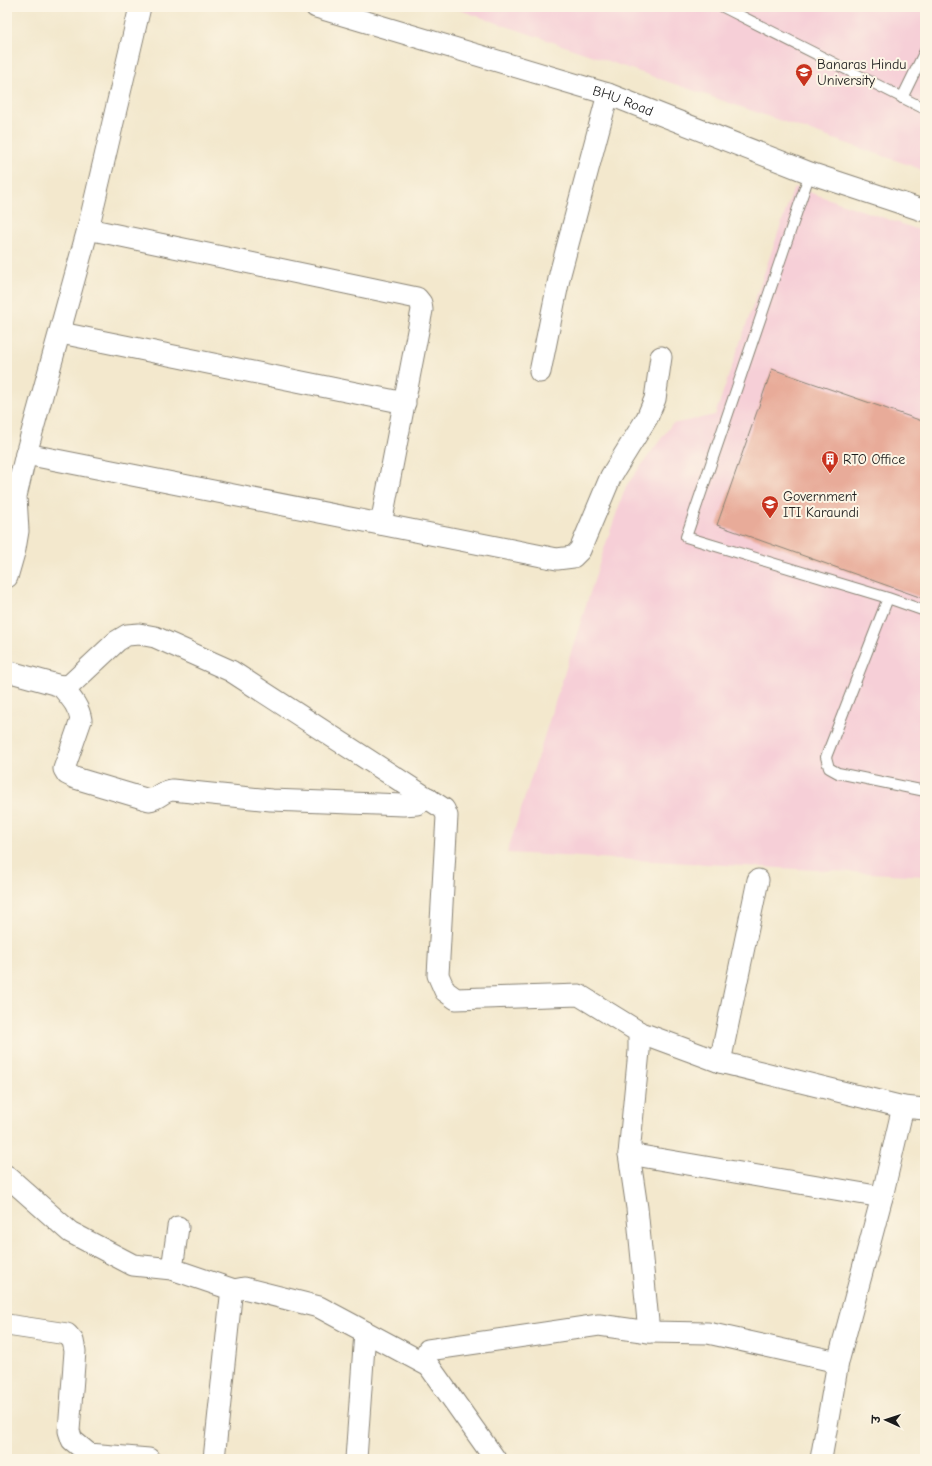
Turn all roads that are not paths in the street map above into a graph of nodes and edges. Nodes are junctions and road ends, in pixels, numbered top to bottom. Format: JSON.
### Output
{"nodes":[{"id":1,"x":140,"y":7,"type":"edge"},
{"id":2,"x":316,"y":7,"type":"edge"},
{"id":3,"x":723,"y":7,"type":"edge"},
{"id":4,"x":925,"y":51,"type":"edge"},
{"id":5,"x":608,"y":94,"type":"junction"},
{"id":6,"x":902,"y":98,"type":"junction"},
{"id":7,"x":925,"y":109,"type":"edge"},
{"id":8,"x":810,"y":173,"type":"junction"},
{"id":9,"x":925,"y":211,"type":"edge"},
{"id":10,"x":88,"y":229,"type":"junction"},
{"id":11,"x":61,"y":333,"type":"junction"},
{"id":12,"x":661,"y":357,"type":"dead end"},
{"id":13,"x":540,"y":372,"type":"dead end"},
{"id":14,"x":405,"y":403,"type":"junction"},
{"id":15,"x":26,"y":454,"type":"junction"},
{"id":16,"x":381,"y":524,"type":"junction"},
{"id":17,"x":7,"y":577,"type":"edge"},
{"id":18,"x":888,"y":598,"type":"junction"},
{"id":19,"x":925,"y":612,"type":"edge"},
{"id":20,"x":7,"y":671,"type":"edge"},
{"id":21,"x":61,"y":686,"type":"junction"},
{"id":22,"x":925,"y":792,"type":"edge"},
{"id":23,"x":428,"y":798,"type":"junction"},
{"id":24,"x":758,"y":880,"type":"dead end"},
{"id":25,"x":639,"y":1032,"type":"junction"},
{"id":26,"x":720,"y":1062,"type":"junction"},
{"id":27,"x":903,"y":1107,"type":"junction"},
{"id":28,"x":925,"y":1109,"type":"edge"},
{"id":29,"x":629,"y":1154,"type":"junction"},
{"id":30,"x":7,"y":1176,"type":"edge"},
{"id":31,"x":882,"y":1197,"type":"junction"},
{"id":32,"x":178,"y":1227,"type":"dead end"},
{"id":33,"x":172,"y":1269,"type":"junction"},
{"id":34,"x":234,"y":1290,"type":"junction"},
{"id":35,"x":7,"y":1325,"type":"edge"},
{"id":36,"x":365,"y":1332,"type":"junction"},
{"id":37,"x":649,"y":1332,"type":"junction"},
{"id":38,"x":428,"y":1350,"type":"dead end"},
{"id":39,"x":838,"y":1362,"type":"junction"},
{"id":40,"x":149,"y":1459,"type":"edge"},
{"id":41,"x":214,"y":1459,"type":"edge"},
{"id":42,"x":356,"y":1459,"type":"edge"},
{"id":43,"x":495,"y":1459,"type":"edge"},
{"id":44,"x":822,"y":1459,"type":"edge"}],
"edges":[{"from":1,"to":10,"type":"street"},
{"from":2,"to":5,"type":"street","name":"BHU Road"},
{"from":3,"to":6,"type":"lane"},
{"from":4,"to":6,"type":"lane"},
{"from":5,"to":8,"type":"street","name":"BHU Road"},
{"from":5,"to":13,"type":"street"},
{"from":6,"to":7,"type":"lane"},
{"from":8,"to":9,"type":"street","name":"BHU Road"},
{"from":8,"to":18,"type":"lane"},
{"from":10,"to":11,"type":"street"},
{"from":10,"to":14,"type":"street"},
{"from":11,"to":14,"type":"street"},
{"from":11,"to":15,"type":"street"},
{"from":12,"to":16,"type":"street"},
{"from":14,"to":16,"type":"street"},
{"from":15,"to":16,"type":"street"},
{"from":15,"to":17,"type":"street"},
{"from":18,"to":19,"type":"lane"},
{"from":18,"to":22,"type":"lane"},
{"from":20,"to":21,"type":"street"},
{"from":21,"to":23,"type":"street"},
{"from":21,"to":23,"type":"street"},
{"from":23,"to":25,"type":"street"},
{"from":24,"to":26,"type":"street"},
{"from":25,"to":26,"type":"street"},
{"from":25,"to":29,"type":"street"},
{"from":26,"to":27,"type":"street"},
{"from":27,"to":28,"type":"street"},
{"from":27,"to":31,"type":"street"},
{"from":29,"to":31,"type":"street"},
{"from":29,"to":37,"type":"street"},
{"from":30,"to":33,"type":"street"},
{"from":31,"to":39,"type":"street"},
{"from":32,"to":33,"type":"street"},
{"from":33,"to":34,"type":"street"},
{"from":34,"to":36,"type":"street"},
{"from":34,"to":41,"type":"street"},
{"from":35,"to":40,"type":"street"},
{"from":36,"to":42,"type":"street"},
{"from":36,"to":43,"type":"street"},
{"from":37,"to":38,"type":"street"},
{"from":37,"to":39,"type":"street"},
{"from":39,"to":44,"type":"street"}]}
